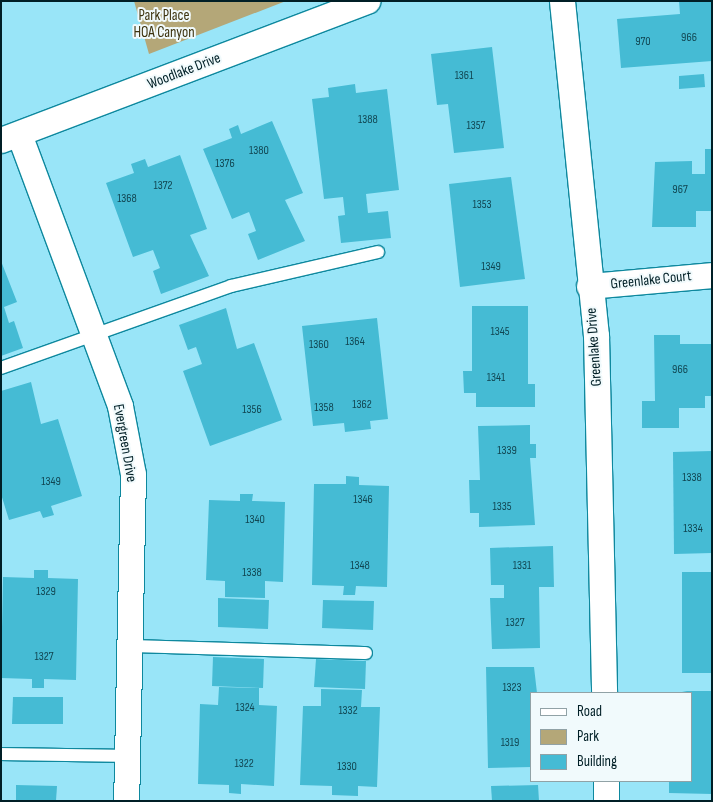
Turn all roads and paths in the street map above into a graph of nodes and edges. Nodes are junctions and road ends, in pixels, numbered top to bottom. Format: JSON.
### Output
{"nodes":[{"id":1,"x":367,"y":1,"type":"edge"},
{"id":2,"x":562,"y":1,"type":"edge"},
{"id":3,"x":10,"y":137,"type":"edge"},
{"id":4,"x":378,"y":252,"type":"dead end"},
{"id":5,"x":712,"y":275,"type":"edge"},
{"id":6,"x":589,"y":286,"type":"junction"},
{"id":7,"x":94,"y":335,"type":"junction"},
{"id":8,"x":1,"y":368,"type":"edge"},
{"id":9,"x":130,"y":646,"type":"junction"},
{"id":10,"x":366,"y":654,"type":"dead end"},
{"id":11,"x":604,"y":692,"type":"edge"},
{"id":12,"x":1,"y":754,"type":"edge"},
{"id":13,"x":127,"y":756,"type":"junction"},
{"id":14,"x":606,"y":782,"type":"edge"},
{"id":15,"x":126,"y":801,"type":"edge"},
{"id":16,"x":606,"y":801,"type":"edge"}],
"edges":[{"from":1,"to":3,"type":"street","name":"Woodlake Drive"},
{"from":2,"to":6,"type":"street","name":"Greenlake Drive"},
{"from":3,"to":7,"type":"street","name":"Evergreen Drive"},
{"from":4,"to":7,"type":"lane"},
{"from":5,"to":6,"type":"street","name":"Greenlake Court"},
{"from":6,"to":11,"type":"street","name":"Greenlake Drive"},
{"from":7,"to":8,"type":"lane"},
{"from":7,"to":9,"type":"street","name":"Evergreen Drive"},
{"from":9,"to":10,"type":"lane"},
{"from":9,"to":13,"type":"street","name":"Evergreen Drive"},
{"from":12,"to":13,"type":"lane"},
{"from":13,"to":15,"type":"street","name":"Evergreen Drive"},
{"from":14,"to":16,"type":"street"}]}
